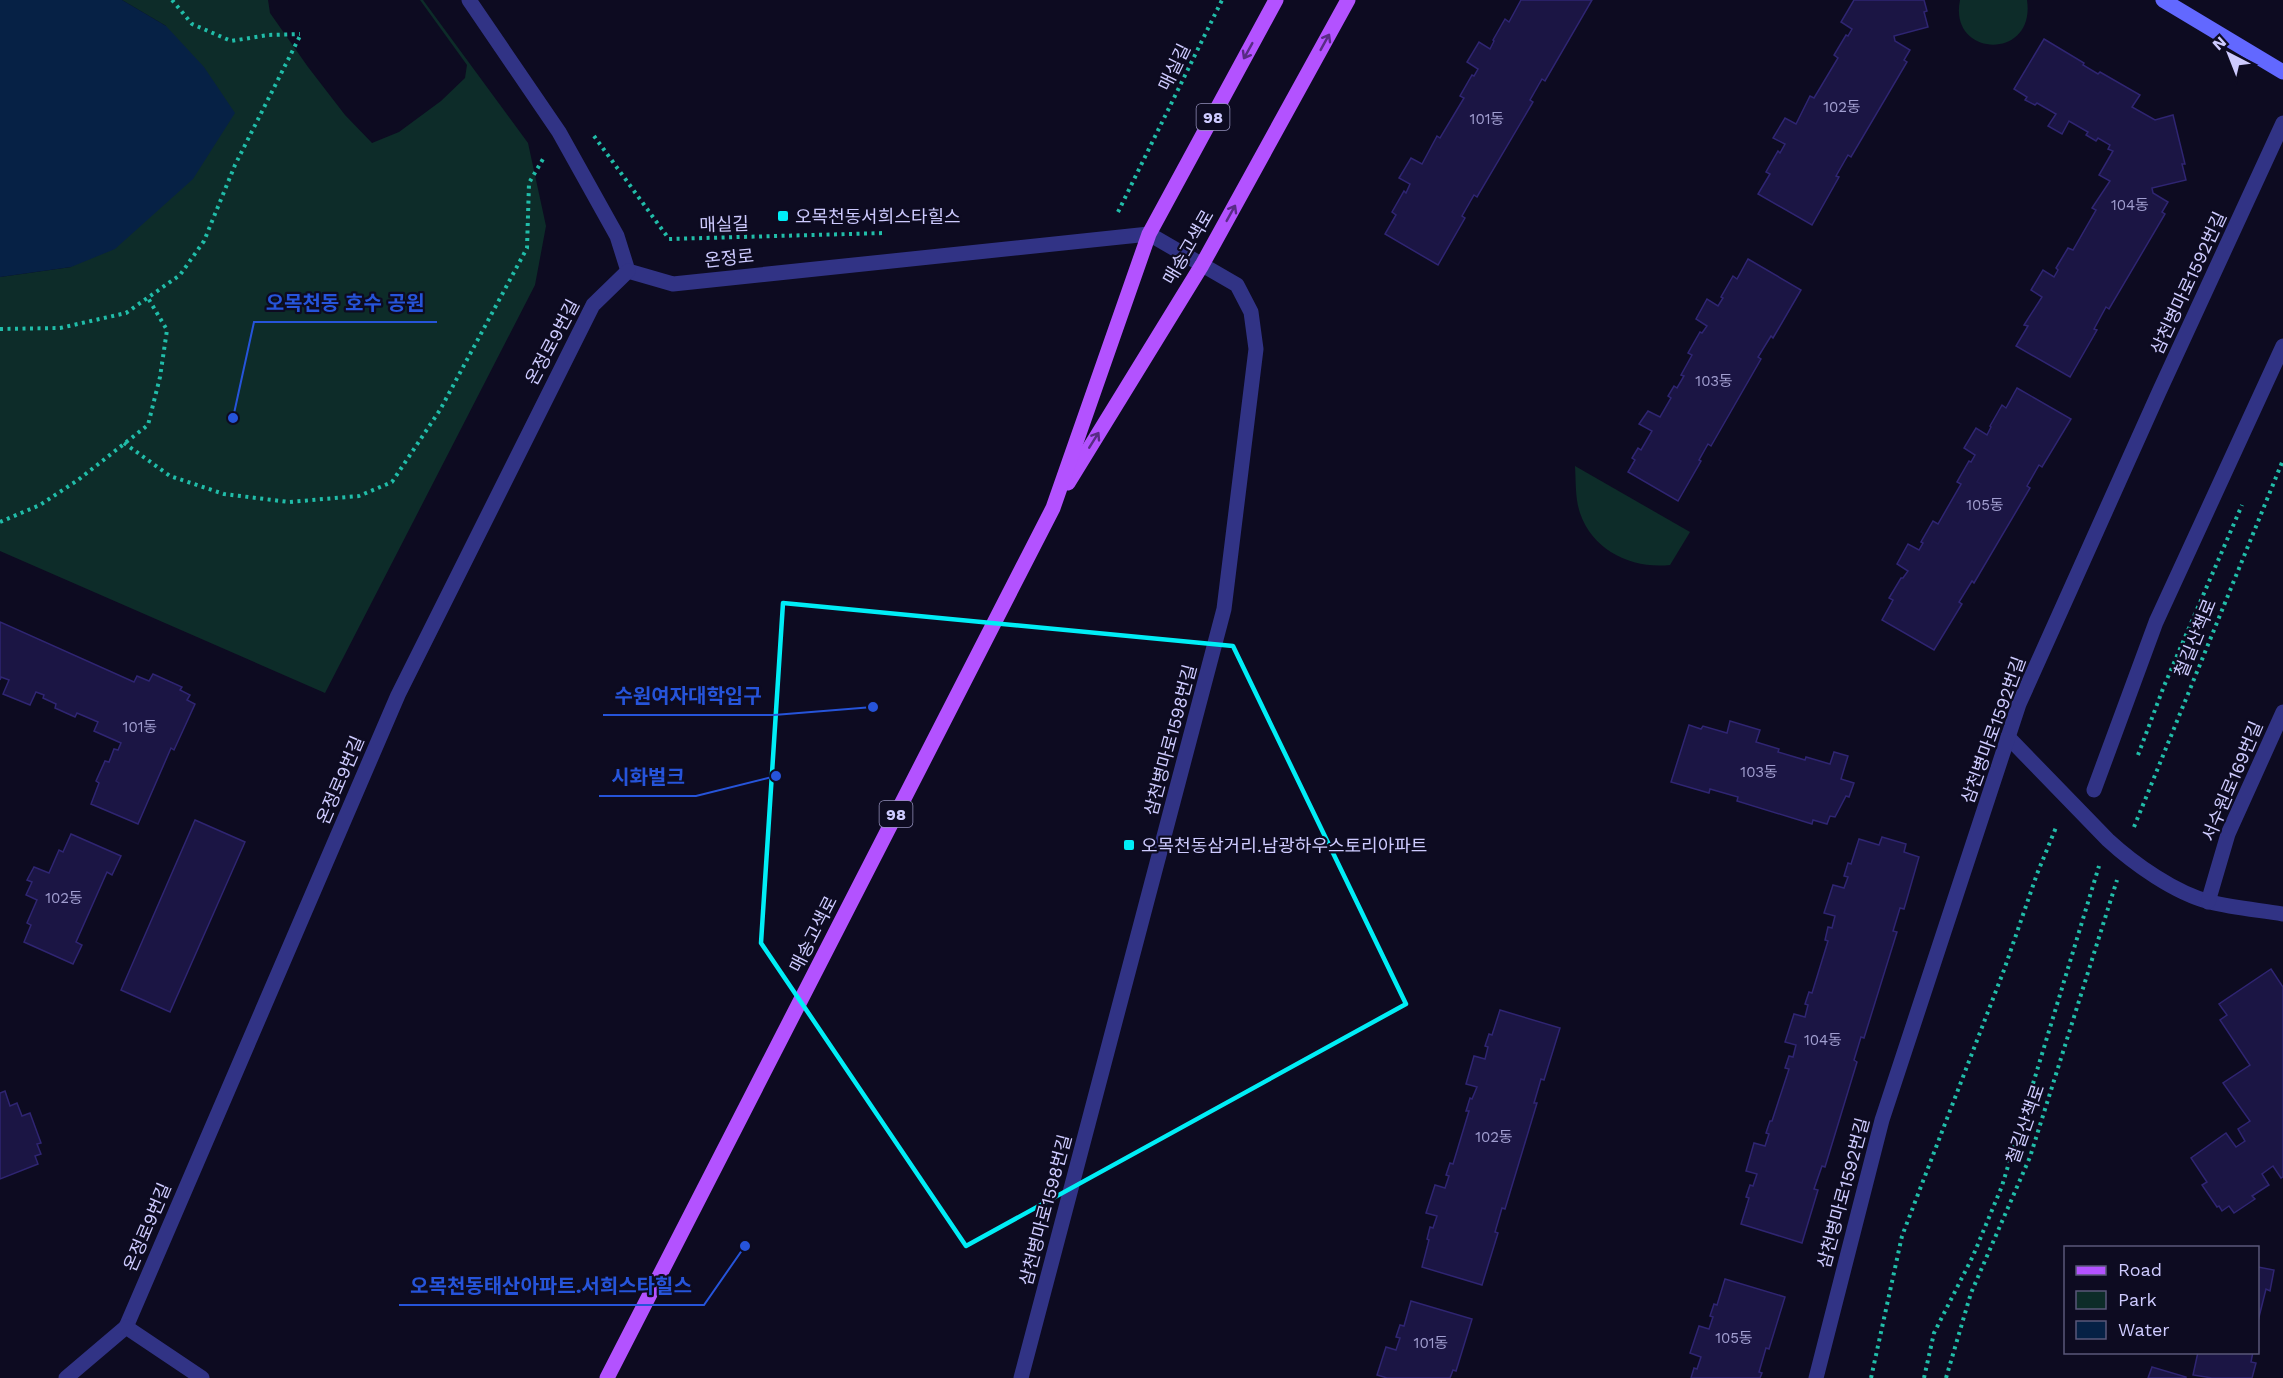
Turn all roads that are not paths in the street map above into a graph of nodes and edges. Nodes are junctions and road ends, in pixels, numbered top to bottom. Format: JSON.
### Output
{"nodes":[{"id":1,"x":469,"y":0,"type":"edge"},
{"id":2,"x":1276,"y":0,"type":"edge"},
{"id":3,"x":1348,"y":0,"type":"edge"},
{"id":4,"x":2163,"y":0,"type":"edge"},
{"id":5,"x":2283,"y":72,"type":"edge"},
{"id":6,"x":2283,"y":123,"type":"edge"},
{"id":7,"x":1149,"y":234,"type":"junction"},
{"id":8,"x":1202,"y":264,"type":"junction"},
{"id":9,"x":628,"y":271,"type":"junction"},
{"id":10,"x":2283,"y":346,"type":"edge"},
{"id":11,"x":1053,"y":508,"type":"junction"},
{"id":12,"x":2283,"y":712,"type":"edge"},
{"id":13,"x":2008,"y":737,"type":"junction"},
{"id":14,"x":2094,"y":789,"type":"dead end"},
{"id":15,"x":2208,"y":902,"type":"junction"},
{"id":16,"x":2283,"y":914,"type":"edge"},
{"id":17,"x":126,"y":1327,"type":"junction"},
{"id":18,"x":66,"y":1378,"type":"edge"},
{"id":19,"x":202,"y":1378,"type":"edge"},
{"id":20,"x":607,"y":1378,"type":"edge"},
{"id":21,"x":1021,"y":1378,"type":"edge"},
{"id":22,"x":1815,"y":1378,"type":"edge"}],
"edges":[{"from":1,"to":9,"type":"street"},
{"from":2,"to":7,"type":"main road","name":"매송고색로","number":"98","one_way":true},
{"from":8,"to":3,"type":"main road","name":"매송고색로","one_way":true},
{"from":4,"to":5,"type":"street"},
{"from":6,"to":13,"type":"street","name":"삼천병마로1592번길"},
{"from":7,"to":8,"type":"street","name":"삼천병마로1598번길"},
{"from":7,"to":9,"type":"street","name":"온정로"},
{"from":7,"to":11,"type":"main road","name":"매송고색로","number":"98"},
{"from":11,"to":8,"type":"main road","name":"매송고색로","one_way":true},
{"from":8,"to":21,"type":"street","name":"삼천병마로1598번길"},
{"from":9,"to":17,"type":"street","name":"온정로9번길"},
{"from":10,"to":14,"type":"street"},
{"from":11,"to":20,"type":"main road","name":"매송고색로","number":"98"},
{"from":12,"to":15,"type":"street","name":"서수원로169번길"},
{"from":13,"to":15,"type":"street"},
{"from":13,"to":22,"type":"street","name":"삼천병마로1592번길"},
{"from":15,"to":16,"type":"street"},
{"from":17,"to":18,"type":"street"},
{"from":17,"to":19,"type":"street"}]}
